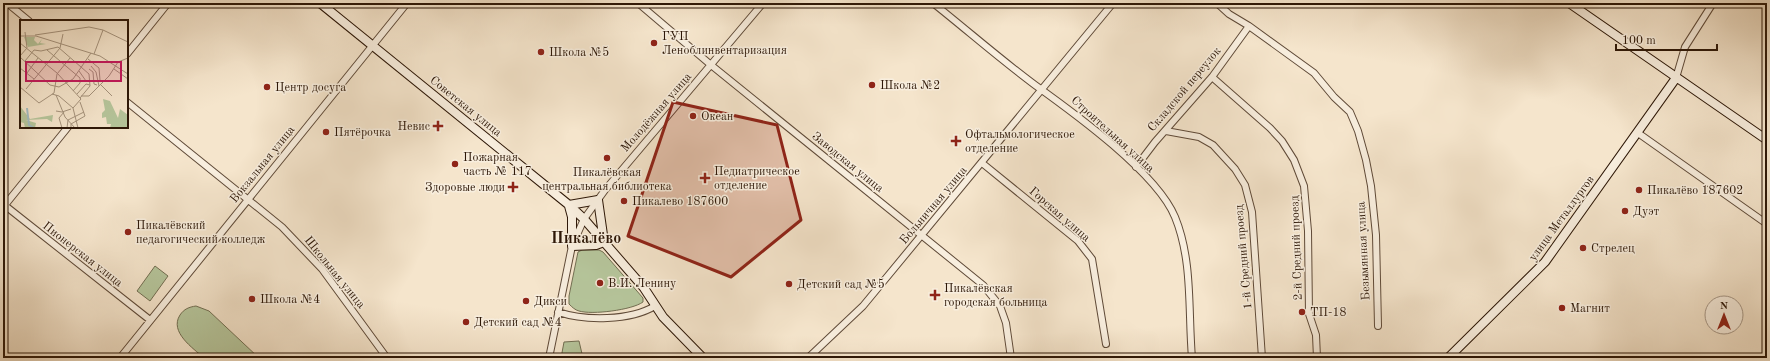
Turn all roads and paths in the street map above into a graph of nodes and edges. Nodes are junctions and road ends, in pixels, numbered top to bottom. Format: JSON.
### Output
{"nodes":[{"id":1,"x":7,"y":3,"type":"edge"},
{"id":2,"x":168,"y":3,"type":"edge"},
{"id":3,"x":320,"y":3,"type":"edge"},
{"id":4,"x":407,"y":3,"type":"edge"},
{"id":5,"x":638,"y":3,"type":"edge"},
{"id":6,"x":763,"y":3,"type":"edge"},
{"id":7,"x":933,"y":3,"type":"edge"},
{"id":8,"x":1113,"y":3,"type":"edge"},
{"id":9,"x":1217,"y":3,"type":"edge"},
{"id":10,"x":1569,"y":3,"type":"edge"},
{"id":11,"x":1713,"y":3,"type":"edge"},
{"id":12,"x":28,"y":20,"type":"edge"},
{"id":13,"x":1249,"y":26,"type":"junction"},
{"id":14,"x":373,"y":46,"type":"junction"},
{"id":15,"x":128,"y":53,"type":"edge"},
{"id":16,"x":712,"y":65,"type":"junction"},
{"id":17,"x":1212,"y":77,"type":"junction"},
{"id":18,"x":1676,"y":78,"type":"junction"},
{"id":19,"x":1043,"y":90,"type":"junction"},
{"id":20,"x":128,"y":103,"type":"edge"},
{"id":21,"x":67,"y":128,"type":"edge"},
{"id":22,"x":1166,"y":131,"type":"junction"},
{"id":23,"x":1638,"y":133,"type":"junction"},
{"id":24,"x":1767,"y":140,"type":"edge"},
{"id":25,"x":982,"y":163,"type":"junction"},
{"id":26,"x":1136,"y":167,"type":"junction"},
{"id":27,"x":248,"y":199,"type":"junction"},
{"id":28,"x":598,"y":200,"type":"junction"},
{"id":29,"x":4,"y":204,"type":"edge"},
{"id":30,"x":569,"y":205,"type":"junction"},
{"id":31,"x":584,"y":219,"type":"junction"},
{"id":32,"x":1767,"y":224,"type":"edge"},
{"id":33,"x":923,"y":235,"type":"junction"},
{"id":34,"x":604,"y":242,"type":"junction"},
{"id":35,"x":572,"y":246,"type":"junction"},
{"id":36,"x":655,"y":306,"type":"junction"},
{"id":37,"x":558,"y":312,"type":"junction"},
{"id":38,"x":150,"y":320,"type":"junction"},
{"id":39,"x":1378,"y":326,"type":"dead end"},
{"id":40,"x":1106,"y":344,"type":"dead end"},
{"id":41,"x":120,"y":358,"type":"edge"},
{"id":42,"x":387,"y":358,"type":"edge"},
{"id":43,"x":549,"y":358,"type":"edge"},
{"id":44,"x":703,"y":358,"type":"edge"},
{"id":45,"x":808,"y":358,"type":"edge"},
{"id":46,"x":1011,"y":358,"type":"edge"},
{"id":47,"x":1192,"y":358,"type":"edge"},
{"id":48,"x":1262,"y":358,"type":"edge"},
{"id":49,"x":1317,"y":358,"type":"edge"},
{"id":50,"x":1448,"y":358,"type":"edge"}],
"edges":[{"from":1,"to":12,"type":"street"},
{"from":2,"to":15,"type":"street"},
{"from":3,"to":14,"type":"street","name":"Советская улица"},
{"from":4,"to":14,"type":"street","name":"Вокзальная улица"},
{"from":5,"to":16,"type":"street","name":"Заводская улица"},
{"from":6,"to":16,"type":"street","name":"Молодёжная улица"},
{"from":7,"to":19,"type":"street","name":"Строительная улица"},
{"from":8,"to":19,"type":"street","name":"Больничная улица"},
{"from":9,"to":13,"type":"street","name":"Безымянная улица"},
{"from":10,"to":18,"type":"street"},
{"from":11,"to":18,"type":"street"},
{"from":13,"to":17,"type":"street","name":"Складской переулок"},
{"from":13,"to":39,"type":"street","name":"Безымянная улица"},
{"from":14,"to":27,"type":"street","name":"Вокзальная улица"},
{"from":14,"to":30,"type":"street","name":"Советская улица"},
{"from":16,"to":28,"type":"street","name":"Молодёжная улица"},
{"from":16,"to":33,"type":"street","name":"Заводская улица"},
{"from":17,"to":22,"type":"street","name":"Складской переулок"},
{"from":17,"to":49,"type":"street","name":"2-й Средний проезд"},
{"from":18,"to":23,"type":"street","name":"улица Металлургов"},
{"from":18,"to":24,"type":"street"},
{"from":19,"to":25,"type":"street","name":"Больничная улица"},
{"from":19,"to":26,"type":"street","name":"Строительная улица"},
{"from":20,"to":27,"type":"street","name":"Школьная улица"},
{"from":21,"to":29,"type":"street"},
{"from":22,"to":26,"type":"street","name":"Складской переулок"},
{"from":22,"to":48,"type":"street","name":"1-й Средний проезд"},
{"from":23,"to":32,"type":"street"},
{"from":23,"to":50,"type":"street","name":"улица Металлургов"},
{"from":25,"to":33,"type":"street","name":"Больничная улица"},
{"from":25,"to":40,"type":"street","name":"Горская улица"},
{"from":26,"to":47,"type":"street","name":"Строительная улица"},
{"from":27,"to":38,"type":"street","name":"Вокзальная улица"},
{"from":27,"to":42,"type":"street","name":"Школьная улица"},
{"from":28,"to":30,"type":"street"},
{"from":28,"to":31,"type":"street","name":"Молодёжная улица"},
{"from":28,"to":34,"type":"street"},
{"from":29,"to":38,"type":"street","name":"Пионерская улица"},
{"from":30,"to":31,"type":"street","name":"Советская улица"},
{"from":30,"to":35,"type":"street"},
{"from":31,"to":34,"type":"street","name":"Советская улица"},
{"from":31,"to":35,"type":"street","name":"Молодёжная улица"},
{"from":33,"to":45,"type":"street","name":"Больничная улица"},
{"from":33,"to":46,"type":"street","name":"Заводская улица"},
{"from":34,"to":35,"type":"street"},
{"from":34,"to":36,"type":"street","name":"Советская улица"},
{"from":35,"to":37,"type":"street","name":"Молодёжная улица"},
{"from":36,"to":37,"type":"street"},
{"from":36,"to":44,"type":"street","name":"Советская улица"},
{"from":37,"to":43,"type":"street","name":"Молодёжная улица"},
{"from":38,"to":41,"type":"street","name":"Вокзальная улица"}]}
